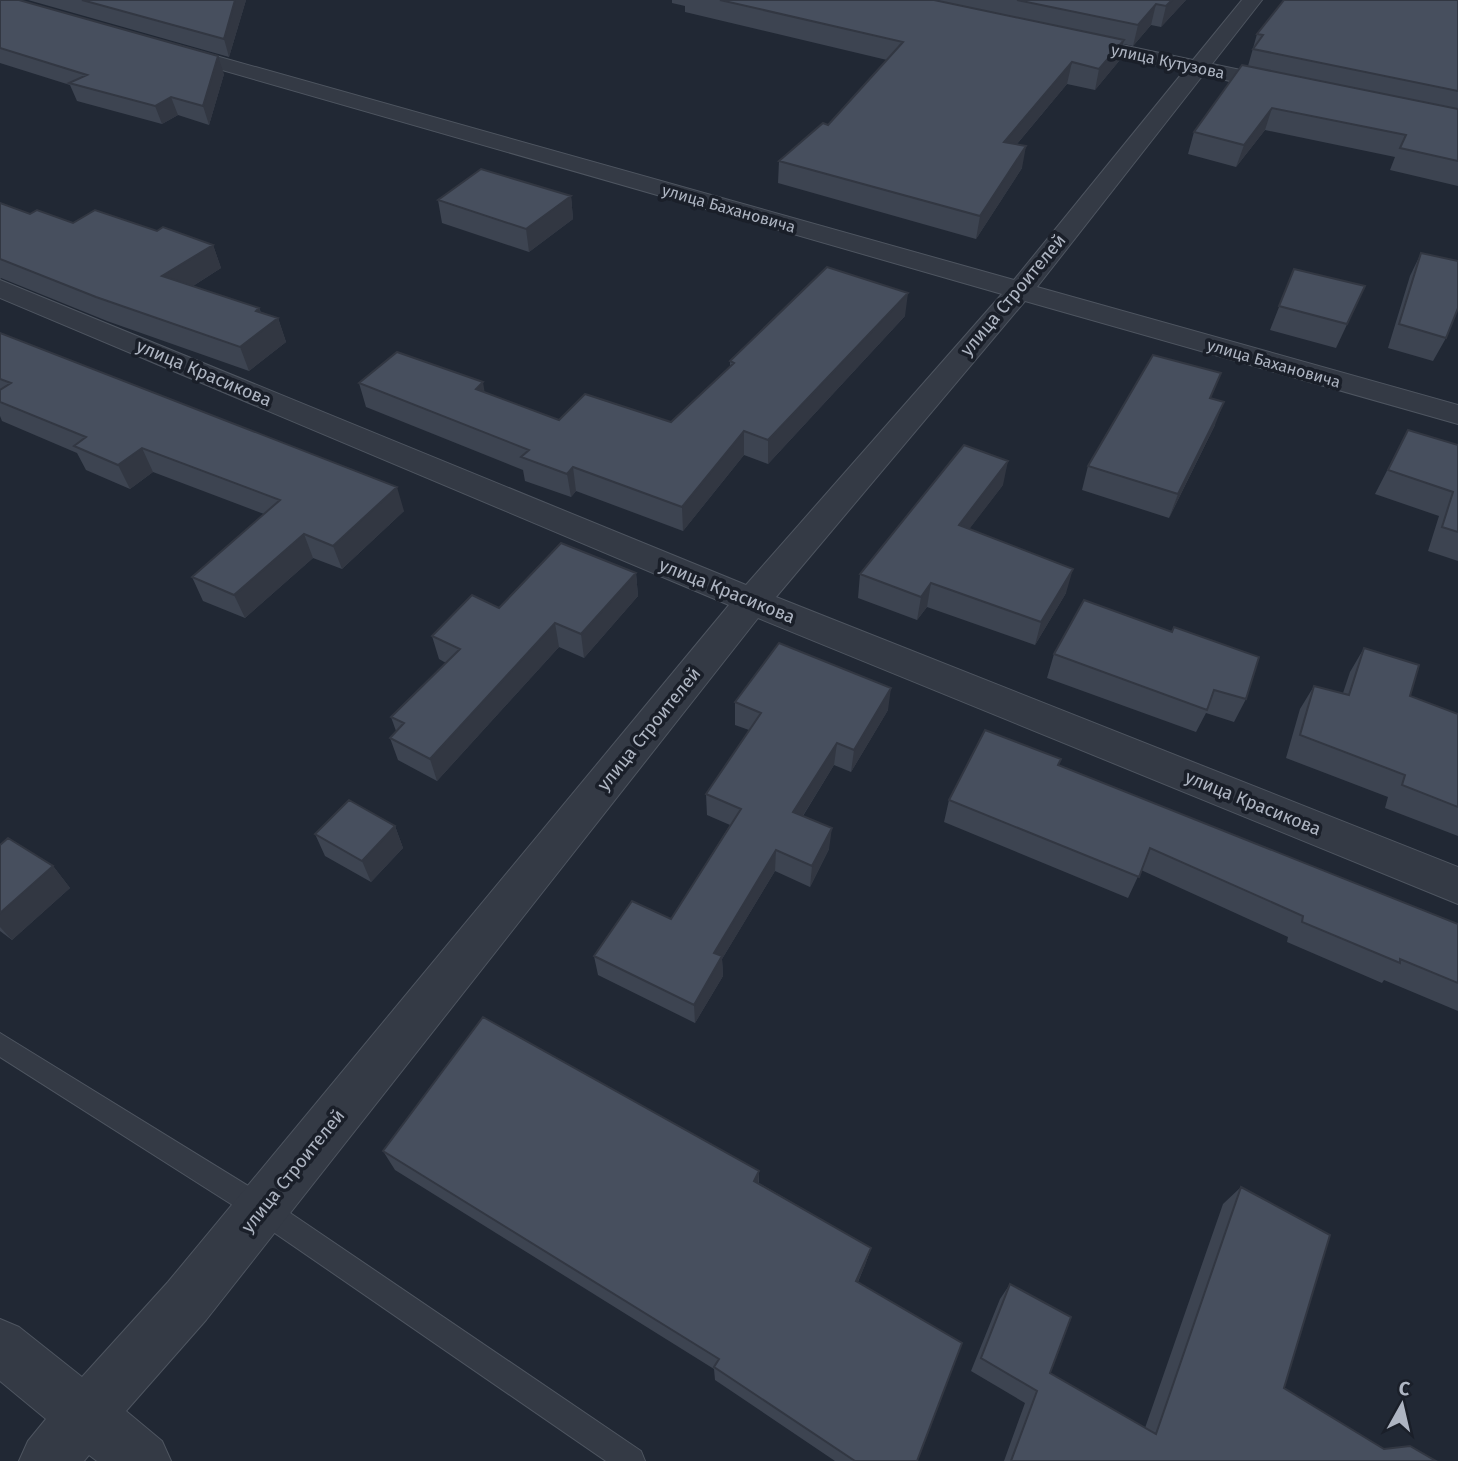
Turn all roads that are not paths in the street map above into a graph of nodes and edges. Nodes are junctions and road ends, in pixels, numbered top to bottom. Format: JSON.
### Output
{"nodes":[{"id":1,"x":1252,"y":0,"type":"edge"},
{"id":2,"x":1051,"y":36,"type":"edge"},
{"id":3,"x":148,"y":43,"type":"edge"},
{"id":4,"x":1199,"y":67,"type":"junction"},
{"id":5,"x":1308,"y":91,"type":"edge"},
{"id":6,"x":0,"y":288,"type":"edge"},
{"id":7,"x":1020,"y":290,"type":"junction"},
{"id":8,"x":1458,"y":415,"type":"edge"},
{"id":9,"x":752,"y":601,"type":"junction"},
{"id":10,"x":1458,"y":886,"type":"edge"},
{"id":11,"x":0,"y":1044,"type":"edge"},
{"id":12,"x":262,"y":1209,"type":"junction"},
{"id":13,"x":0,"y":1346,"type":"edge"},
{"id":14,"x":85,"y":1415,"type":"junction"},
{"id":15,"x":48,"y":1461,"type":"edge"},
{"id":16,"x":142,"y":1461,"type":"edge"},
{"id":17,"x":631,"y":1461,"type":"edge"}],
"edges":[{"from":1,"to":4,"type":"street","name":"улица Строителей"},
{"from":2,"to":4,"type":"street","name":"улица Кутузова"},
{"from":3,"to":7,"type":"street","name":"улица Бахановича"},
{"from":4,"to":5,"type":"street","name":"улица Кутузова"},
{"from":4,"to":7,"type":"street","name":"улица Строителей"},
{"from":6,"to":9,"type":"street","name":"улица Красикова"},
{"from":7,"to":8,"type":"street","name":"улица Бахановича"},
{"from":7,"to":9,"type":"street","name":"улица Строителей"},
{"from":9,"to":10,"type":"street","name":"улица Красикова"},
{"from":9,"to":12,"type":"street","name":"улица Строителей"},
{"from":11,"to":12,"type":"lane"},
{"from":12,"to":14,"type":"street","name":"улица Строителей"},
{"from":12,"to":17,"type":"lane"},
{"from":13,"to":14,"type":"street"},
{"from":14,"to":15,"type":"street","name":"улица Строителей"},
{"from":14,"to":16,"type":"street"}]}
